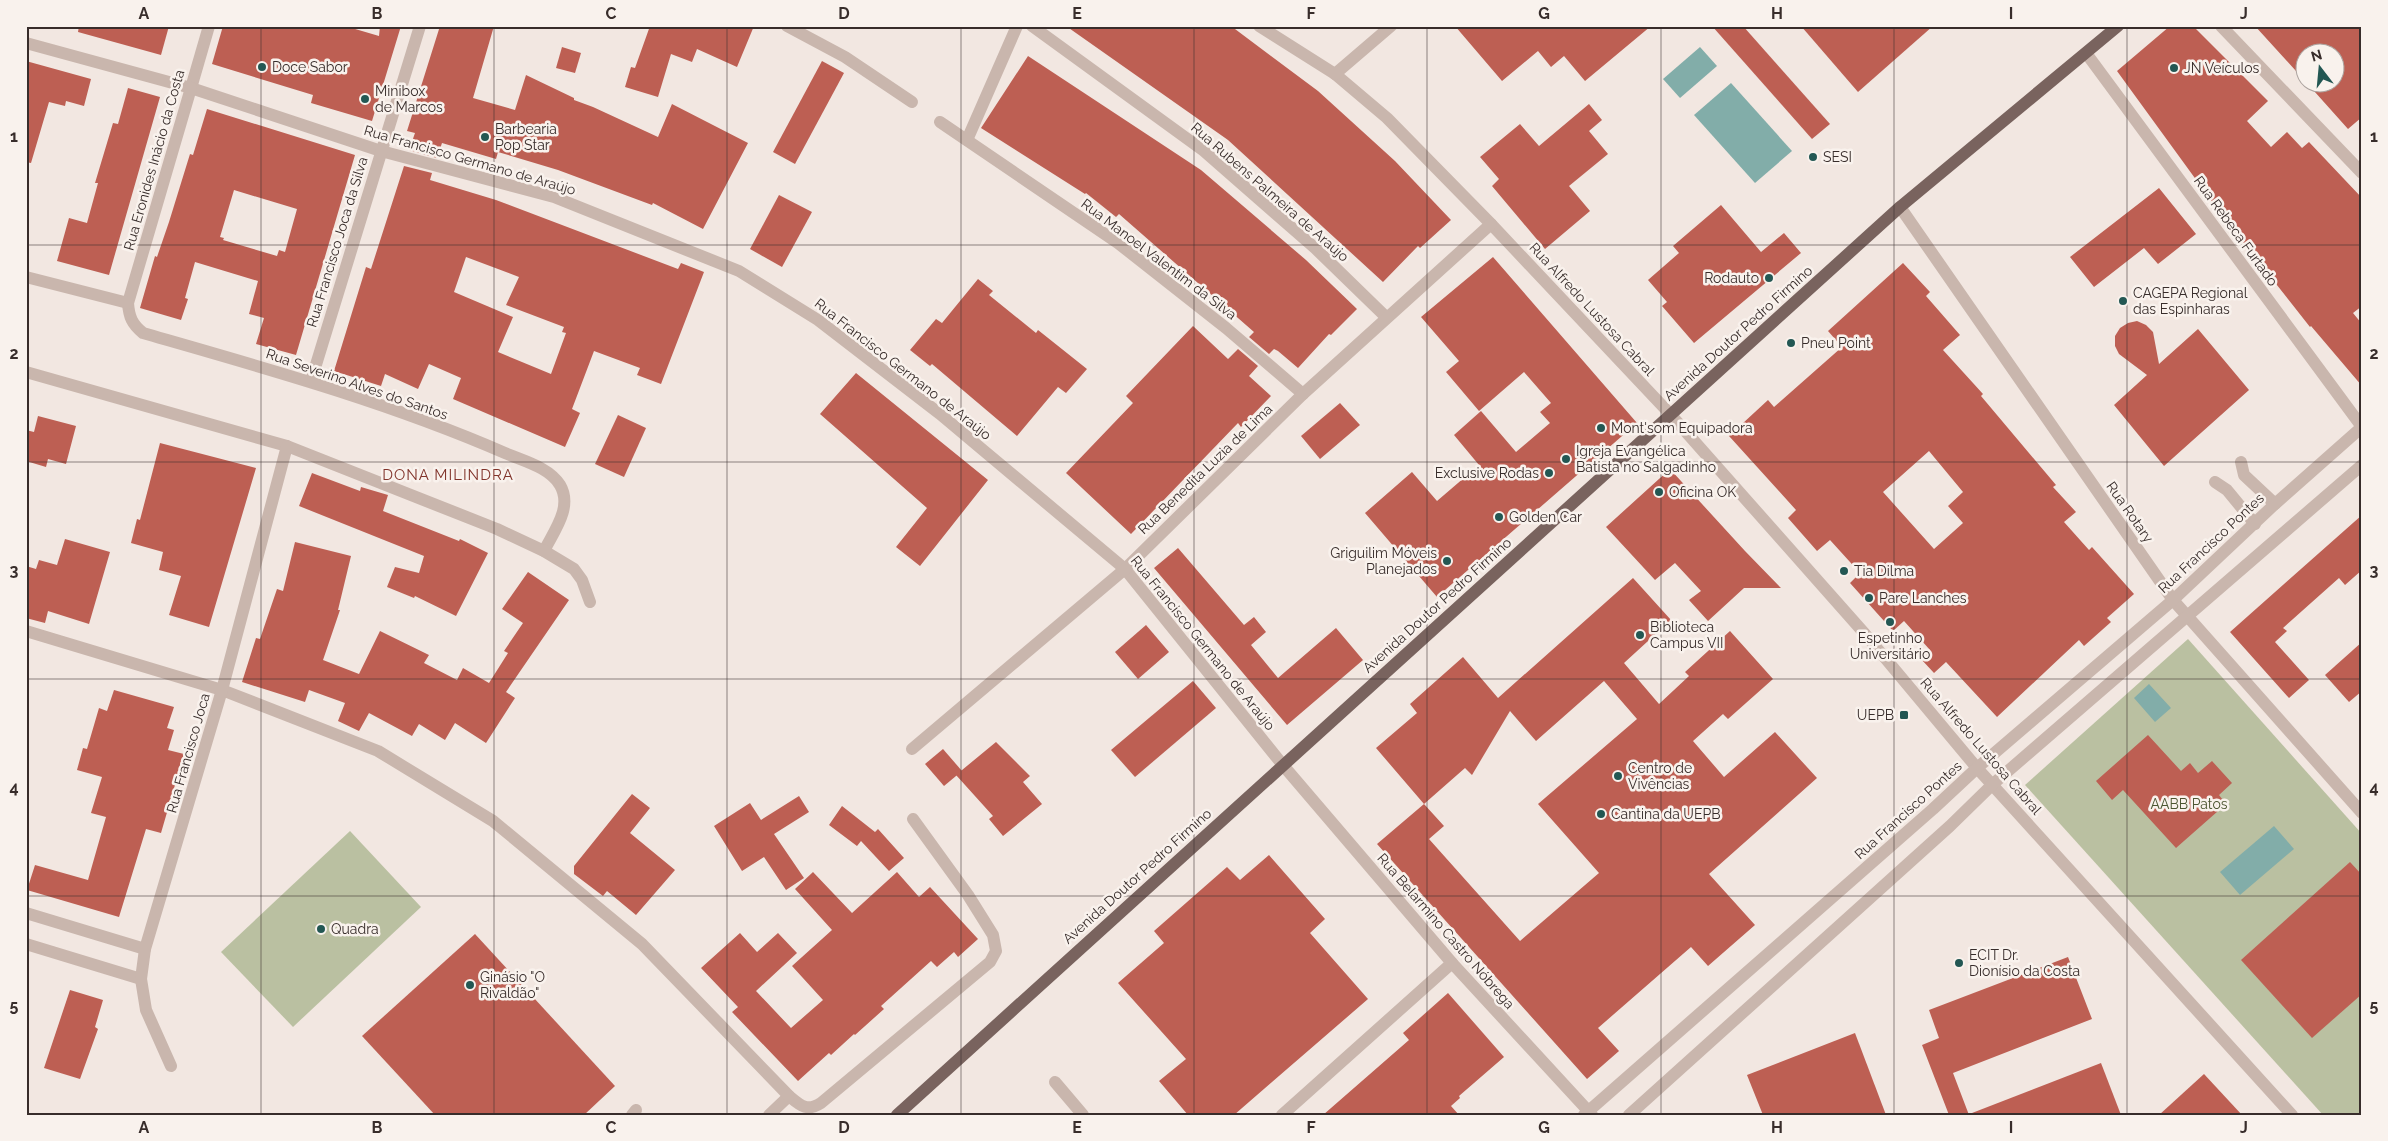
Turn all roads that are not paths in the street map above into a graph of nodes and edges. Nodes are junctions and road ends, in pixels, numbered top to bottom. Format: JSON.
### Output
{"nodes":[{"id":1,"x":209,"y":26,"type":"edge"},
{"id":2,"x":420,"y":26,"type":"edge"},
{"id":3,"x":787,"y":26,"type":"edge"},
{"id":4,"x":1017,"y":26,"type":"edge"},
{"id":5,"x":1032,"y":26,"type":"edge"},
{"id":6,"x":1259,"y":26,"type":"edge"},
{"id":7,"x":1391,"y":26,"type":"edge"},
{"id":8,"x":2221,"y":26,"type":"edge"},
{"id":9,"x":2114,"y":28,"type":"edge"},
{"id":10,"x":26,"y":43,"type":"edge"},
{"id":11,"x":2086,"y":53,"type":"junction"},
{"id":12,"x":1335,"y":74,"type":"junction"},
{"id":13,"x":191,"y":88,"type":"junction"},
{"id":14,"x":912,"y":102,"type":"dead end"},
{"id":15,"x":940,"y":122,"type":"dead end"},
{"id":16,"x":967,"y":140,"type":"junction"},
{"id":17,"x":381,"y":151,"type":"junction"},
{"id":18,"x":2362,"y":173,"type":"edge"},
{"id":19,"x":1900,"y":207,"type":"junction"},
{"id":20,"x":1491,"y":224,"type":"junction"},
{"id":21,"x":26,"y":277,"type":"edge"},
{"id":22,"x":128,"y":303,"type":"junction"},
{"id":23,"x":1386,"y":317,"type":"junction"},
{"id":24,"x":26,"y":372,"type":"edge"},
{"id":25,"x":311,"y":381,"type":"junction"},
{"id":26,"x":1303,"y":394,"type":"junction"},
{"id":27,"x":1671,"y":415,"type":"junction"},
{"id":28,"x":2362,"y":427,"type":"edge"},
{"id":29,"x":287,"y":446,"type":"junction"},
{"id":30,"x":2241,"y":462,"type":"dead end"},
{"id":31,"x":2362,"y":465,"type":"edge"},
{"id":32,"x":2216,"y":482,"type":"dead end"},
{"id":33,"x":2275,"y":504,"type":"junction"},
{"id":34,"x":2255,"y":524,"type":"junction"},
{"id":35,"x":544,"y":551,"type":"junction"},
{"id":36,"x":1125,"y":569,"type":"junction"},
{"id":37,"x":2173,"y":600,"type":"junction"},
{"id":38,"x":590,"y":602,"type":"dead end"},
{"id":39,"x":2188,"y":615,"type":"junction"},
{"id":40,"x":26,"y":632,"type":"edge"},
{"id":41,"x":222,"y":690,"type":"junction"},
{"id":42,"x":912,"y":749,"type":"dead end"},
{"id":43,"x":1282,"y":764,"type":"junction"},
{"id":44,"x":1977,"y":768,"type":"junction"},
{"id":45,"x":1993,"y":784,"type":"junction"},
{"id":46,"x":2362,"y":813,"type":"edge"},
{"id":47,"x":913,"y":818,"type":"dead end"},
{"id":48,"x":26,"y":913,"type":"edge"},
{"id":49,"x":26,"y":944,"type":"edge"},
{"id":50,"x":145,"y":948,"type":"junction"},
{"id":51,"x":1452,"y":963,"type":"junction"},
{"id":52,"x":141,"y":979,"type":"junction"},
{"id":53,"x":171,"y":1066,"type":"dead end"},
{"id":54,"x":1055,"y":1082,"type":"dead end"},
{"id":55,"x":790,"y":1096,"type":"junction"},
{"id":56,"x":1588,"y":1113,"type":"edge"},
{"id":57,"x":769,"y":1115,"type":"edge"},
{"id":58,"x":897,"y":1115,"type":"edge"},
{"id":59,"x":1083,"y":1115,"type":"edge"},
{"id":60,"x":1282,"y":1115,"type":"edge"},
{"id":61,"x":1629,"y":1115,"type":"edge"},
{"id":62,"x":2292,"y":1115,"type":"edge"}],
"edges":[{"from":1,"to":13,"type":"street","name":"Rua Eronides Inácio da Costa"},
{"from":2,"to":17,"type":"street","name":"Rua Francisco Joca da Silva"},
{"from":3,"to":14,"type":"street"},
{"from":4,"to":16,"type":"street"},
{"from":5,"to":23,"type":"street","name":"Rua Rubens Palmeira de Araújo"},
{"from":6,"to":12,"type":"street","name":"Rua Alfredo Lustosa Cabral"},
{"from":7,"to":12,"type":"street"},
{"from":8,"to":18,"type":"street"},
{"from":9,"to":11,"type":"main road","name":"Avenida Doutor Pedro Firmino"},
{"from":10,"to":13,"type":"street","name":"Rua Francisco Germano de Araújo"},
{"from":11,"to":19,"type":"main road","name":"Avenida Doutor Pedro Firmino"},
{"from":11,"to":28,"type":"street","name":"Rua Rebeca Furtado"},
{"from":12,"to":20,"type":"street","name":"Rua Alfredo Lustosa Cabral"},
{"from":13,"to":17,"type":"street","name":"Rua Francisco Germano de Araújo"},
{"from":13,"to":22,"type":"street","name":"Rua Eronides Inácio da Costa"},
{"from":15,"to":16,"type":"street","name":"Rua Manoel Valentim da Silva"},
{"from":16,"to":26,"type":"street","name":"Rua Manoel Valentim da Silva"},
{"from":17,"to":25,"type":"street","name":"Rua Francisco Joca da Silva"},
{"from":17,"to":36,"type":"street","name":"Rua Francisco Germano de Araújo"},
{"from":19,"to":27,"type":"main road","name":"Avenida Doutor Pedro Firmino"},
{"from":19,"to":37,"type":"street","name":"Rua Rotary"},
{"from":20,"to":23,"type":"street","name":"Rua Benedita Luzia de Lima"},
{"from":20,"to":27,"type":"street","name":"Rua Alfredo Lustosa Cabral"},
{"from":21,"to":22,"type":"street"},
{"from":22,"to":25,"type":"street","name":"Rua Severino Alves do Santos"},
{"from":23,"to":26,"type":"street","name":"Rua Benedita Luzia de Lima"},
{"from":24,"to":29,"type":"street"},
{"from":25,"to":35,"type":"street","name":"Rua Severino Alves do Santos"},
{"from":26,"to":36,"type":"street","name":"Rua Benedita Luzia de Lima"},
{"from":27,"to":43,"type":"main road","name":"Avenida Doutor Pedro Firmino"},
{"from":27,"to":44,"type":"street","name":"Rua Alfredo Lustosa Cabral"},
{"from":28,"to":33,"type":"street","name":"Rua Francisco Pontes"},
{"from":29,"to":35,"type":"street"},
{"from":29,"to":41,"type":"street","name":"Rua Francisco Joca"},
{"from":30,"to":33,"type":"street"},
{"from":31,"to":39,"type":"street"},
{"from":32,"to":34,"type":"street"},
{"from":33,"to":34,"type":"street","name":"Rua Francisco Pontes"},
{"from":34,"to":37,"type":"street","name":"Rua Francisco Pontes"},
{"from":35,"to":38,"type":"street"},
{"from":36,"to":42,"type":"street","name":"Rua Benedita Luzia de Lima"},
{"from":36,"to":43,"type":"street","name":"Rua Francisco Germano de Araújo"},
{"from":37,"to":39,"type":"street","name":"Rua Rotary"},
{"from":37,"to":44,"type":"street","name":"Rua Francisco Pontes"},
{"from":39,"to":45,"type":"street"},
{"from":39,"to":46,"type":"street","name":"Rua Rotary"},
{"from":40,"to":41,"type":"street"},
{"from":41,"to":50,"type":"street","name":"Rua Francisco Joca"},
{"from":41,"to":55,"type":"street"},
{"from":43,"to":51,"type":"street","name":"Rua Belarmino Castro Nóbrega"},
{"from":43,"to":58,"type":"main road","name":"Avenida Doutor Pedro Firmino"},
{"from":44,"to":45,"type":"street","name":"Rua Alfredo Lustosa Cabral"},
{"from":44,"to":56,"type":"street","name":"Rua Francisco Pontes"},
{"from":45,"to":61,"type":"street"},
{"from":45,"to":62,"type":"street","name":"Rua Alfredo Lustosa Cabral"},
{"from":47,"to":55,"type":"street"},
{"from":48,"to":50,"type":"street"},
{"from":49,"to":52,"type":"street"},
{"from":50,"to":52,"type":"street","name":"Rua Francisco Joca"},
{"from":51,"to":56,"type":"street","name":"Rua Belarmino Castro Nóbrega"},
{"from":51,"to":60,"type":"street"},
{"from":52,"to":53,"type":"street","name":"Rua Francisco Joca"},
{"from":54,"to":59,"type":"street"},
{"from":55,"to":57,"type":"street"}]}
